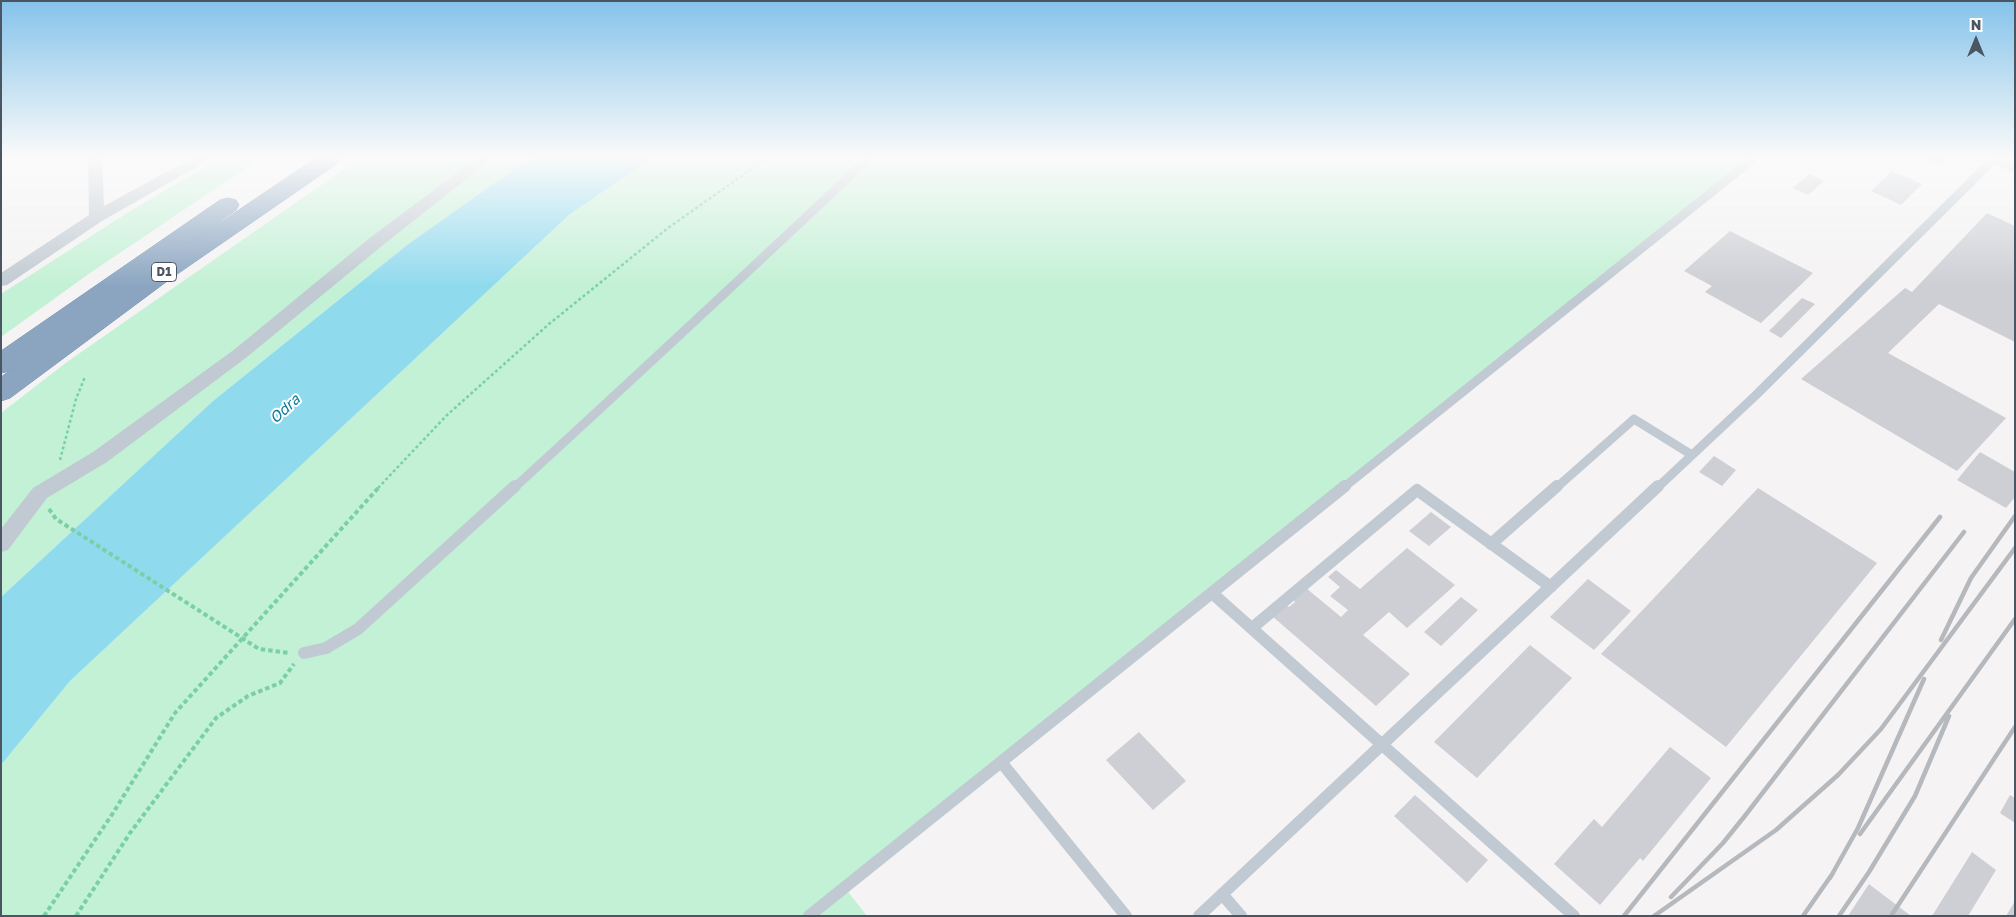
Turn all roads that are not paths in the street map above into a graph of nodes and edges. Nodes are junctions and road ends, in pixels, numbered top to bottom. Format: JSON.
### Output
{"nodes":[{"id":1,"x":97,"y":201,"type":"edge"},
{"id":2,"x":127,"y":201,"type":"edge"},
{"id":3,"x":234,"y":201,"type":"edge"},
{"id":4,"x":268,"y":201,"type":"edge"},
{"id":5,"x":430,"y":201,"type":"edge"},
{"id":6,"x":823,"y":201,"type":"edge"},
{"id":7,"x":1701,"y":201,"type":"edge"},
{"id":8,"x":1952,"y":201,"type":"edge"},
{"id":9,"x":97,"y":218,"type":"junction"},
{"id":10,"x":1,"y":281,"type":"edge"},
{"id":11,"x":1,"y":364,"type":"edge"},
{"id":12,"x":1,"y":391,"type":"edge"},
{"id":13,"x":1692,"y":455,"type":"junction"},
{"id":14,"x":47,"y":489,"type":"joint"},
{"id":15,"x":1,"y":544,"type":"edge"},
{"id":16,"x":1491,"y":544,"type":"junction"},
{"id":17,"x":1552,"y":587,"type":"junction"},
{"id":18,"x":1212,"y":593,"type":"junction"},
{"id":19,"x":1252,"y":628,"type":"junction"},
{"id":20,"x":304,"y":652,"type":"road end"},
{"id":21,"x":1382,"y":745,"type":"junction"},
{"id":22,"x":1001,"y":762,"type":"junction"},
{"id":23,"x":1222,"y":894,"type":"junction"},
{"id":24,"x":809,"y":916,"type":"edge"},
{"id":25,"x":1126,"y":916,"type":"edge"},
{"id":26,"x":1199,"y":916,"type":"edge"},
{"id":27,"x":1242,"y":916,"type":"edge"},
{"id":28,"x":1574,"y":916,"type":"edge"}],
"edges":[{"from":1,"to":9,"type":"street"},
{"from":2,"to":9,"type":"street"},
{"from":3,"to":11,"type":"highway","number":"D1"},
{"from":4,"to":12,"type":"highway","number":"D1"},
{"from":5,"to":14,"type":"street"},
{"from":6,"to":20,"type":"lane"},
{"from":7,"to":18,"type":"lane"},
{"from":8,"to":13,"type":"lane"},
{"from":9,"to":10,"type":"street"},
{"from":13,"to":16,"type":"lane"},
{"from":13,"to":17,"type":"lane"},
{"from":14,"to":15,"type":"street"},
{"from":16,"to":17,"type":"lane"},
{"from":16,"to":19,"type":"lane"},
{"from":17,"to":21,"type":"lane"},
{"from":18,"to":19,"type":"lane"},
{"from":18,"to":22,"type":"lane"},
{"from":19,"to":21,"type":"lane"},
{"from":21,"to":23,"type":"lane"},
{"from":21,"to":28,"type":"lane"},
{"from":22,"to":24,"type":"lane"},
{"from":22,"to":25,"type":"lane"},
{"from":23,"to":26,"type":"lane"},
{"from":23,"to":27,"type":"lane"}]}
